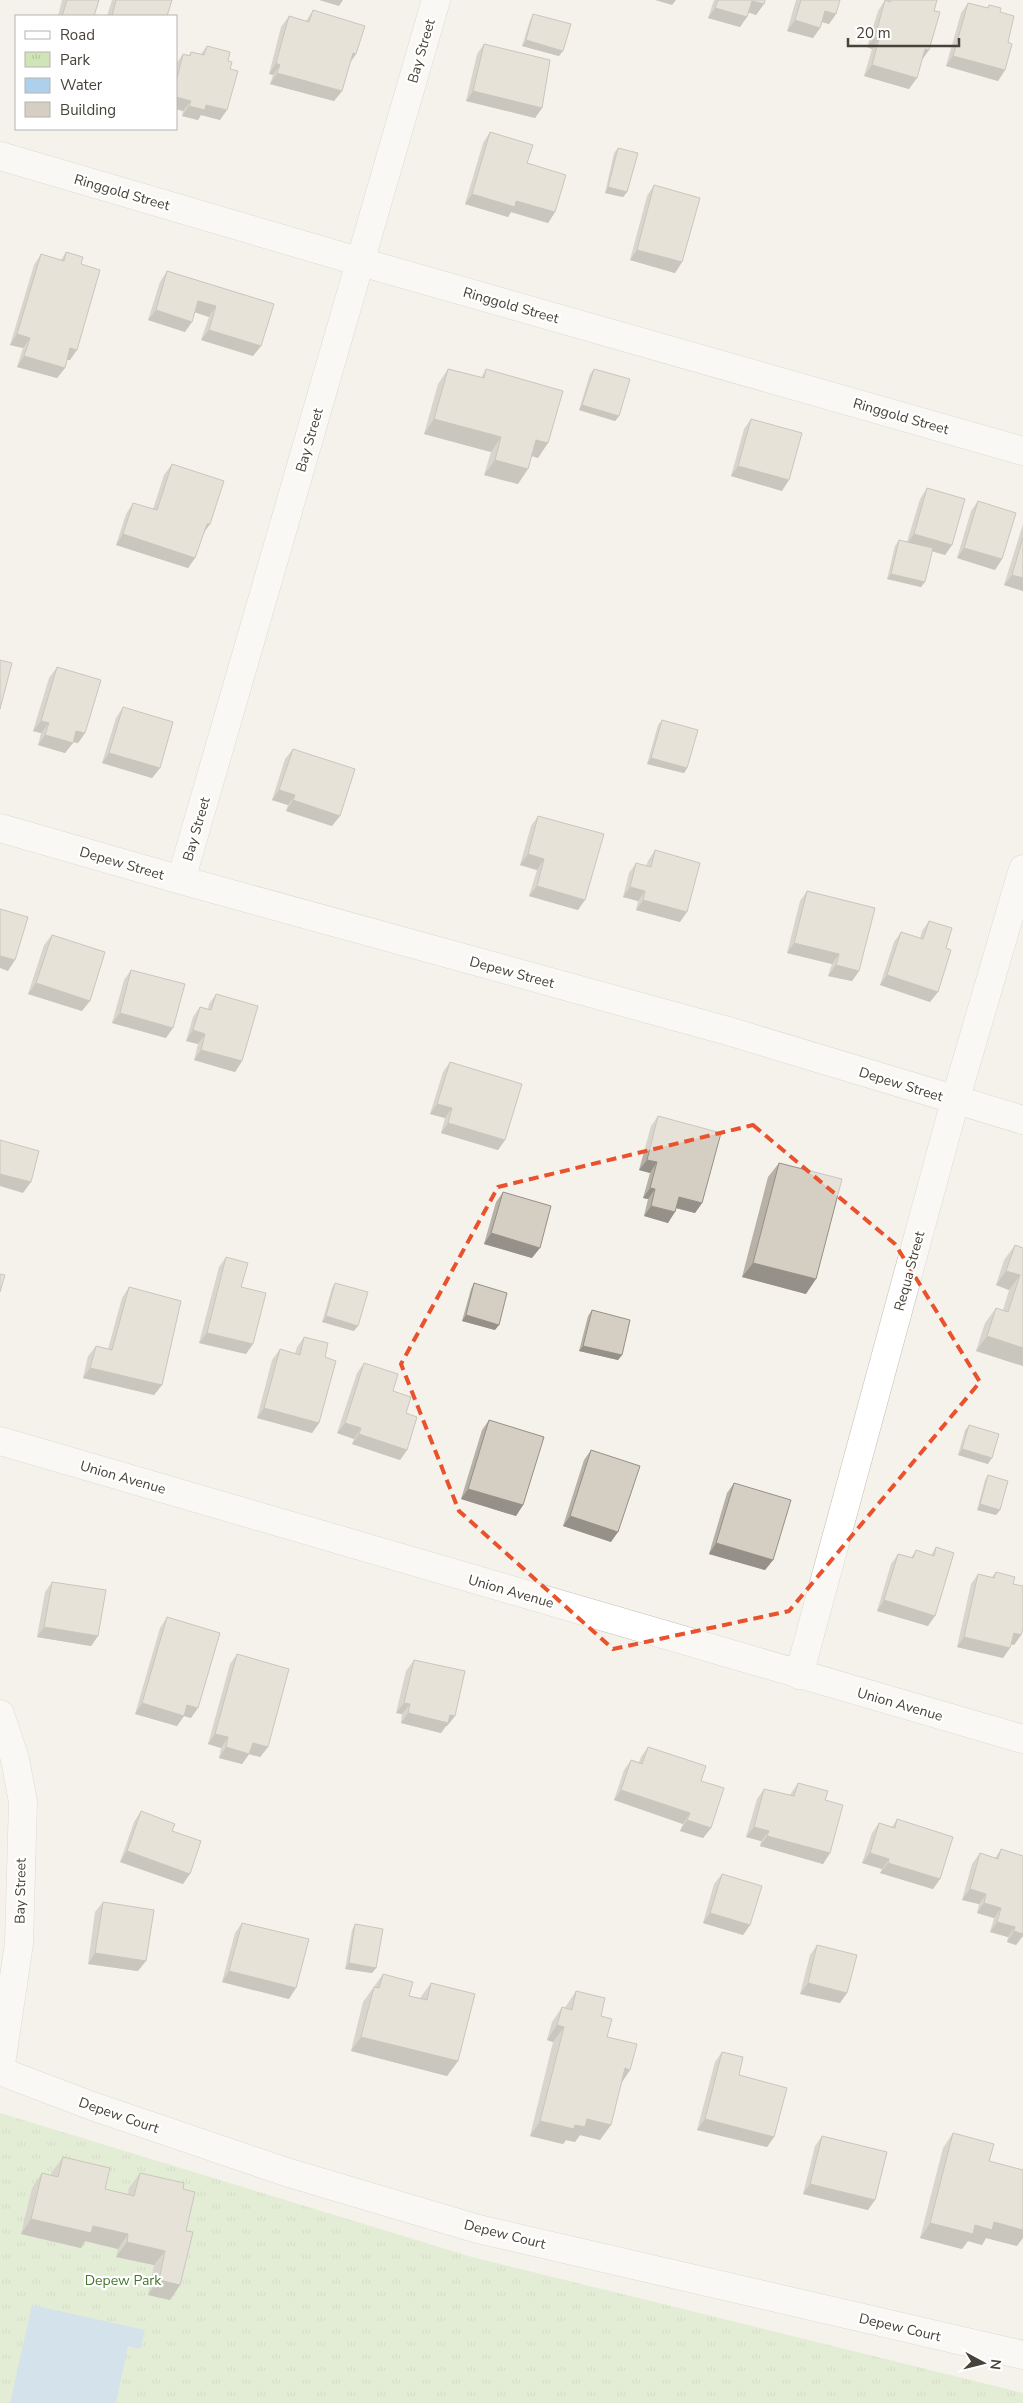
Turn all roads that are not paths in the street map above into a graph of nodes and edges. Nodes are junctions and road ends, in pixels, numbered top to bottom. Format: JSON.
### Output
{"nodes":[{"id":1,"x":436,"y":0,"type":"edge"},
{"id":2,"x":0,"y":156,"type":"edge"},
{"id":3,"x":361,"y":262,"type":"junction"},
{"id":4,"x":1023,"y":451,"type":"edge"},
{"id":5,"x":0,"y":828,"type":"edge"},
{"id":6,"x":1023,"y":869,"type":"edge"},
{"id":7,"x":181,"y":880,"type":"junction"},
{"id":8,"x":956,"y":1100,"type":"junction"},
{"id":9,"x":1023,"y":1120,"type":"edge"},
{"id":10,"x":0,"y":1441,"type":"edge"},
{"id":11,"x":799,"y":1675,"type":"junction"},
{"id":12,"x":0,"y":1714,"type":"edge"},
{"id":13,"x":1023,"y":1739,"type":"edge"},
{"id":14,"x":0,"y":2071,"type":"edge"},
{"id":15,"x":1023,"y":2355,"type":"edge"}],
"edges":[{"from":1,"to":3,"type":"street","name":"Bay Street"},
{"from":2,"to":3,"type":"street","name":"Ringgold Street"},
{"from":3,"to":4,"type":"street","name":"Ringgold Street"},
{"from":3,"to":7,"type":"street","name":"Bay Street"},
{"from":5,"to":7,"type":"street","name":"Depew Street"},
{"from":6,"to":8,"type":"street","name":"Requa Street"},
{"from":7,"to":8,"type":"street","name":"Depew Street"},
{"from":8,"to":9,"type":"street","name":"Depew Street"},
{"from":8,"to":11,"type":"street","name":"Requa Street"},
{"from":10,"to":11,"type":"street","name":"Union Avenue"},
{"from":11,"to":13,"type":"street","name":"Union Avenue"},
{"from":12,"to":14,"type":"street","name":"Bay Street"},
{"from":14,"to":15,"type":"street","name":"Depew Court"}]}
